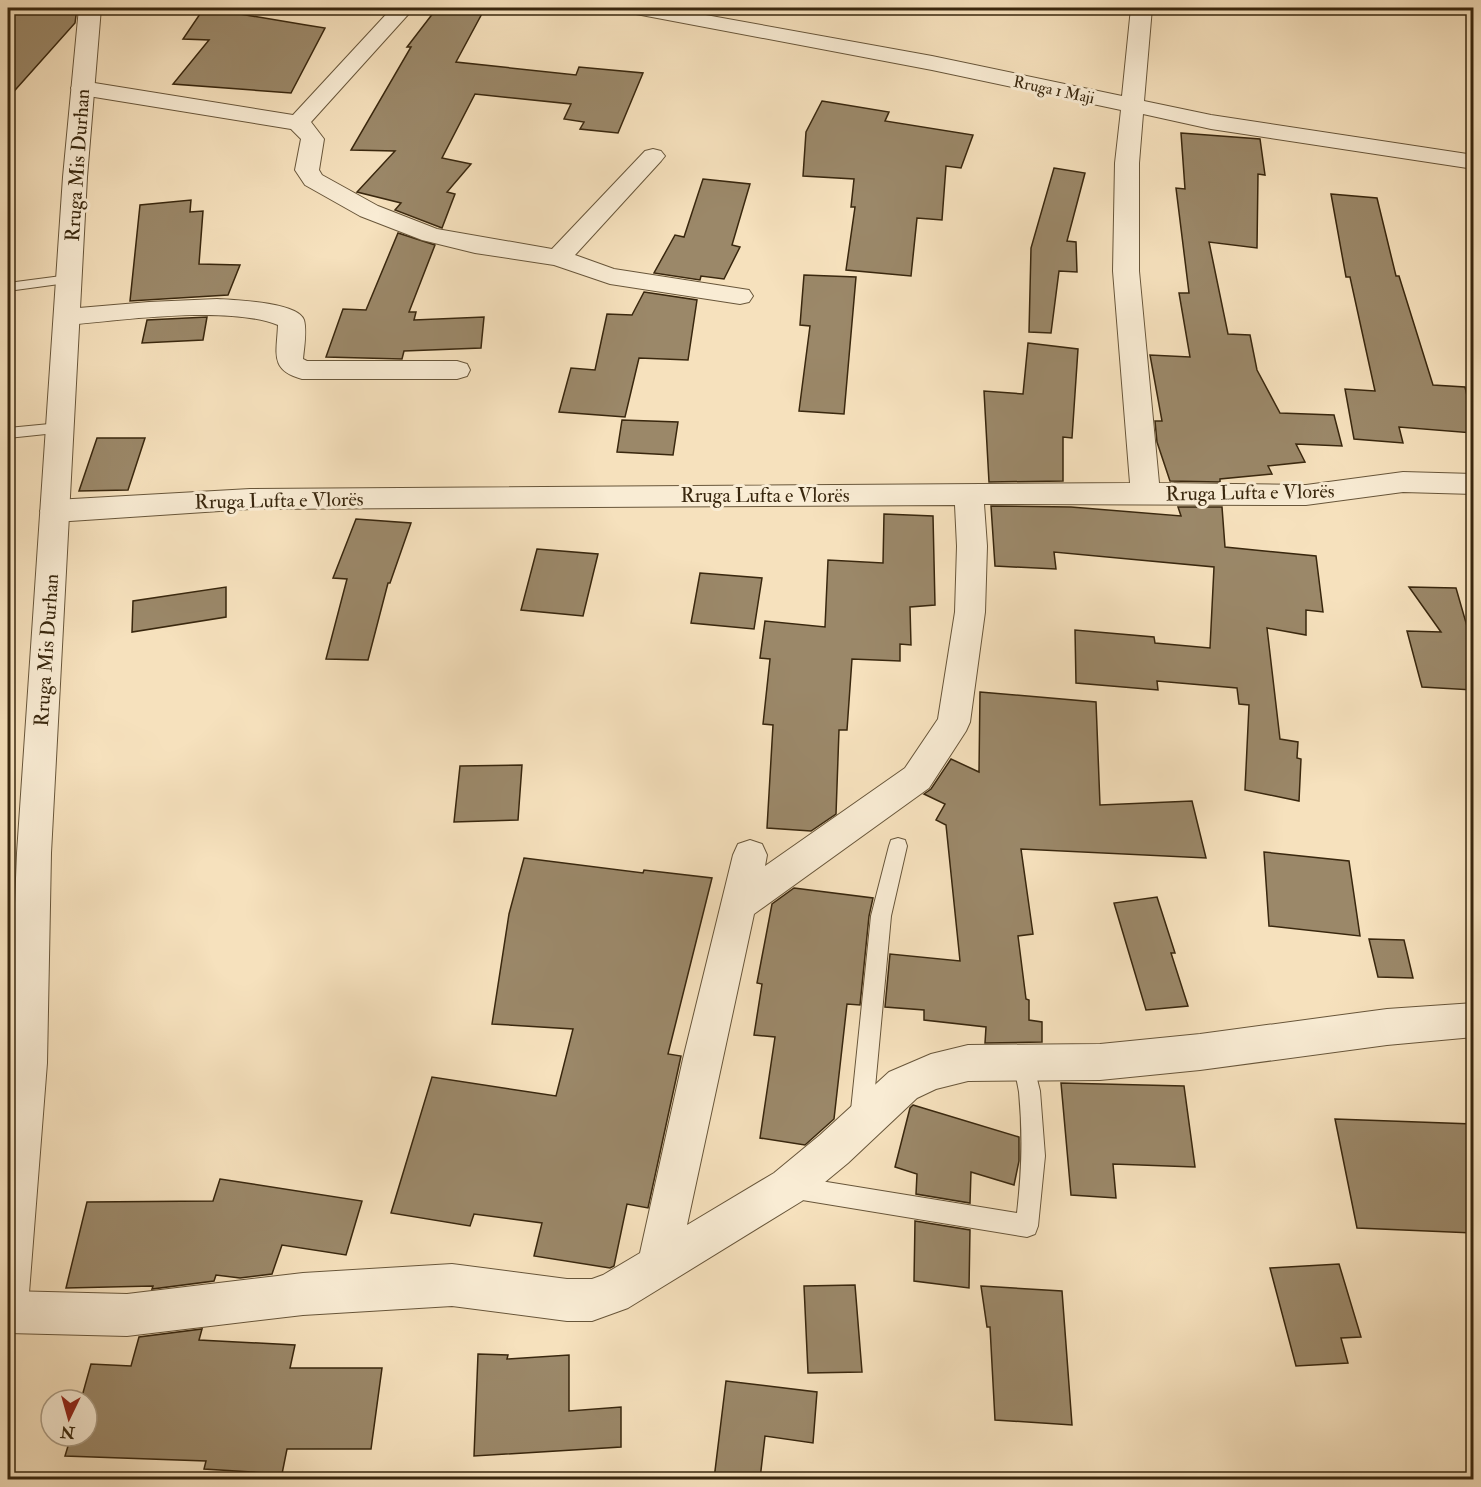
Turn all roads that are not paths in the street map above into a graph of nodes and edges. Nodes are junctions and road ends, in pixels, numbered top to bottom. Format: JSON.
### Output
{"nodes":[{"id":1,"x":90,"y":8,"type":"edge"},
{"id":2,"x":403,"y":8,"type":"edge"},
{"id":3,"x":636,"y":8,"type":"edge"},
{"id":4,"x":1142,"y":8,"type":"edge"},
{"id":5,"x":82,"y":88,"type":"junction"},
{"id":6,"x":1131,"y":105,"type":"junction"},
{"id":7,"x":298,"y":123,"type":"junction"},
{"id":8,"x":652,"y":156,"type":"dead end"},
{"id":9,"x":1473,"y":162,"type":"edge"},
{"id":10,"x":558,"y":258,"type":"junction"},
{"id":11,"x":69,"y":279,"type":"junction"},
{"id":12,"x":8,"y":287,"type":"edge"},
{"id":13,"x":740,"y":296,"type":"dead end"},
{"id":14,"x":67,"y":317,"type":"junction"},
{"id":15,"x":457,"y":370,"type":"dead end"},
{"id":16,"x":60,"y":429,"type":"junction"},
{"id":17,"x":8,"y":433,"type":"edge"},
{"id":18,"x":1473,"y":484,"type":"edge"},
{"id":19,"x":1145,"y":493,"type":"junction"},
{"id":20,"x":969,"y":496,"type":"junction"},
{"id":21,"x":55,"y":511,"type":"junction"},
{"id":22,"x":898,"y":846,"type":"dead end"},
{"id":23,"x":750,"y":855,"type":"dead end"},
{"id":24,"x":738,"y":905,"type":"junction"},
{"id":25,"x":1473,"y":1020,"type":"edge"},
{"id":26,"x":1024,"y":1062,"type":"junction"},
{"id":27,"x":861,"y":1124,"type":"junction"},
{"id":28,"x":788,"y":1187,"type":"junction"},
{"id":29,"x":658,"y":1266,"type":"junction"},
{"id":30,"x":8,"y":1293,"type":"edge"},
{"id":31,"x":8,"y":1312,"type":"edge"}],
"edges":[{"from":1,"to":5,"type":"street","name":"Rruga Mis Durhan"},
{"from":2,"to":7,"type":"street"},
{"from":3,"to":6,"type":"street","name":"Rruga 1 Maji"},
{"from":4,"to":6,"type":"street"},
{"from":5,"to":7,"type":"street"},
{"from":5,"to":11,"type":"street","name":"Rruga Mis Durhan"},
{"from":6,"to":9,"type":"street","name":"Rruga 1 Maji"},
{"from":6,"to":19,"type":"street"},
{"from":7,"to":10,"type":"street"},
{"from":8,"to":10,"type":"street"},
{"from":10,"to":13,"type":"street"},
{"from":11,"to":12,"type":"lane"},
{"from":11,"to":14,"type":"street","name":"Rruga Mis Durhan"},
{"from":14,"to":15,"type":"street"},
{"from":14,"to":16,"type":"street","name":"Rruga Mis Durhan"},
{"from":16,"to":17,"type":"lane"},
{"from":16,"to":21,"type":"street","name":"Rruga Mis Durhan"},
{"from":18,"to":19,"type":"street","name":"Rruga Lufta e Vlorës"},
{"from":19,"to":20,"type":"street","name":"Rruga Lufta e Vlorës"},
{"from":20,"to":21,"type":"street","name":"Rruga Lufta e Vlorës"},
{"from":20,"to":24,"type":"street"},
{"from":21,"to":30,"type":"street","name":"Rruga Mis Durhan"},
{"from":22,"to":27,"type":"lane"},
{"from":23,"to":24,"type":"street"},
{"from":24,"to":29,"type":"street"},
{"from":25,"to":26,"type":"street"},
{"from":26,"to":27,"type":"street"},
{"from":26,"to":28,"type":"lane"},
{"from":27,"to":28,"type":"street"},
{"from":28,"to":29,"type":"street"},
{"from":29,"to":31,"type":"street"}]}
